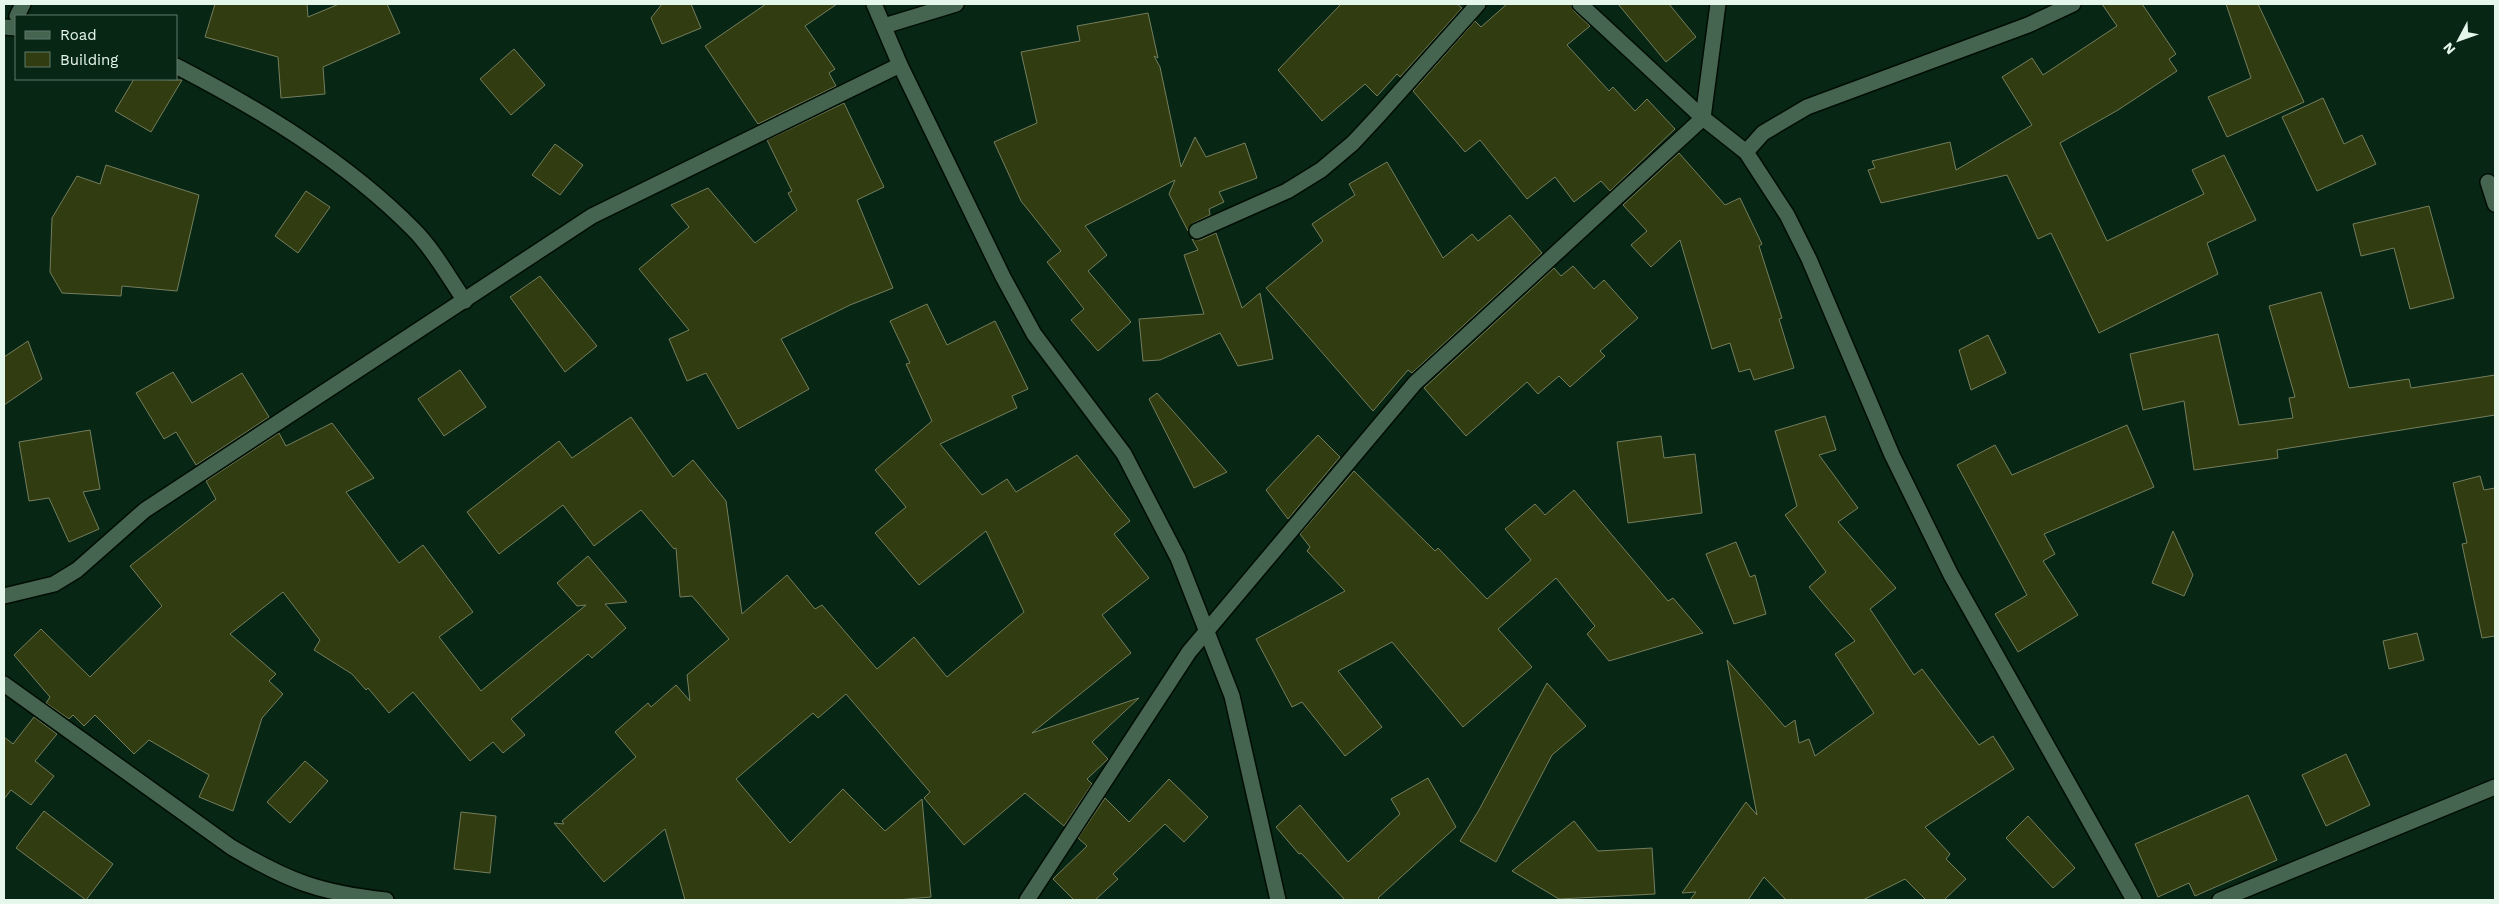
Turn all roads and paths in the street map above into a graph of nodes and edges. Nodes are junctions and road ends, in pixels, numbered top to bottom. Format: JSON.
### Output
{"nodes":[{"id":1,"x":874,"y":4,"type":"edge"},
{"id":2,"x":956,"y":4,"type":"edge"},
{"id":3,"x":1478,"y":4,"type":"edge"},
{"id":4,"x":1580,"y":4,"type":"edge"},
{"id":5,"x":1718,"y":4,"type":"edge"},
{"id":6,"x":2073,"y":4,"type":"edge"},
{"id":7,"x":884,"y":26,"type":"junction"},
{"id":8,"x":900,"y":65,"type":"junction"},
{"id":9,"x":178,"y":67,"type":"edge"},
{"id":10,"x":1703,"y":118,"type":"junction"},
{"id":11,"x":1746,"y":152,"type":"junction"},
{"id":12,"x":2488,"y":182,"type":"dead end"},
{"id":13,"x":2495,"y":204,"type":"edge"},
{"id":14,"x":1197,"y":230,"type":"dead end"},
{"id":15,"x":465,"y":301,"type":"junction"},
{"id":16,"x":4,"y":596,"type":"edge"},
{"id":17,"x":1207,"y":630,"type":"junction"},
{"id":18,"x":4,"y":684,"type":"edge"},
{"id":19,"x":2495,"y":787,"type":"edge"},
{"id":20,"x":386,"y":900,"type":"edge"},
{"id":21,"x":1027,"y":900,"type":"edge"},
{"id":22,"x":1278,"y":900,"type":"edge"},
{"id":23,"x":2134,"y":900,"type":"edge"},
{"id":24,"x":2220,"y":900,"type":"edge"}],
"edges":[{"from":1,"to":7,"type":"street"},
{"from":2,"to":7,"type":"street"},
{"from":3,"to":14,"type":"street"},
{"from":4,"to":10,"type":"street"},
{"from":5,"to":10,"type":"street"},
{"from":6,"to":11,"type":"street"},
{"from":7,"to":8,"type":"street"},
{"from":8,"to":15,"type":"street"},
{"from":8,"to":17,"type":"street"},
{"from":9,"to":15,"type":"street"},
{"from":10,"to":11,"type":"street"},
{"from":10,"to":17,"type":"street"},
{"from":11,"to":23,"type":"street"},
{"from":12,"to":13,"type":"street"},
{"from":15,"to":16,"type":"street"},
{"from":17,"to":21,"type":"street"},
{"from":17,"to":22,"type":"street"},
{"from":18,"to":20,"type":"street"},
{"from":19,"to":24,"type":"street"}]}
